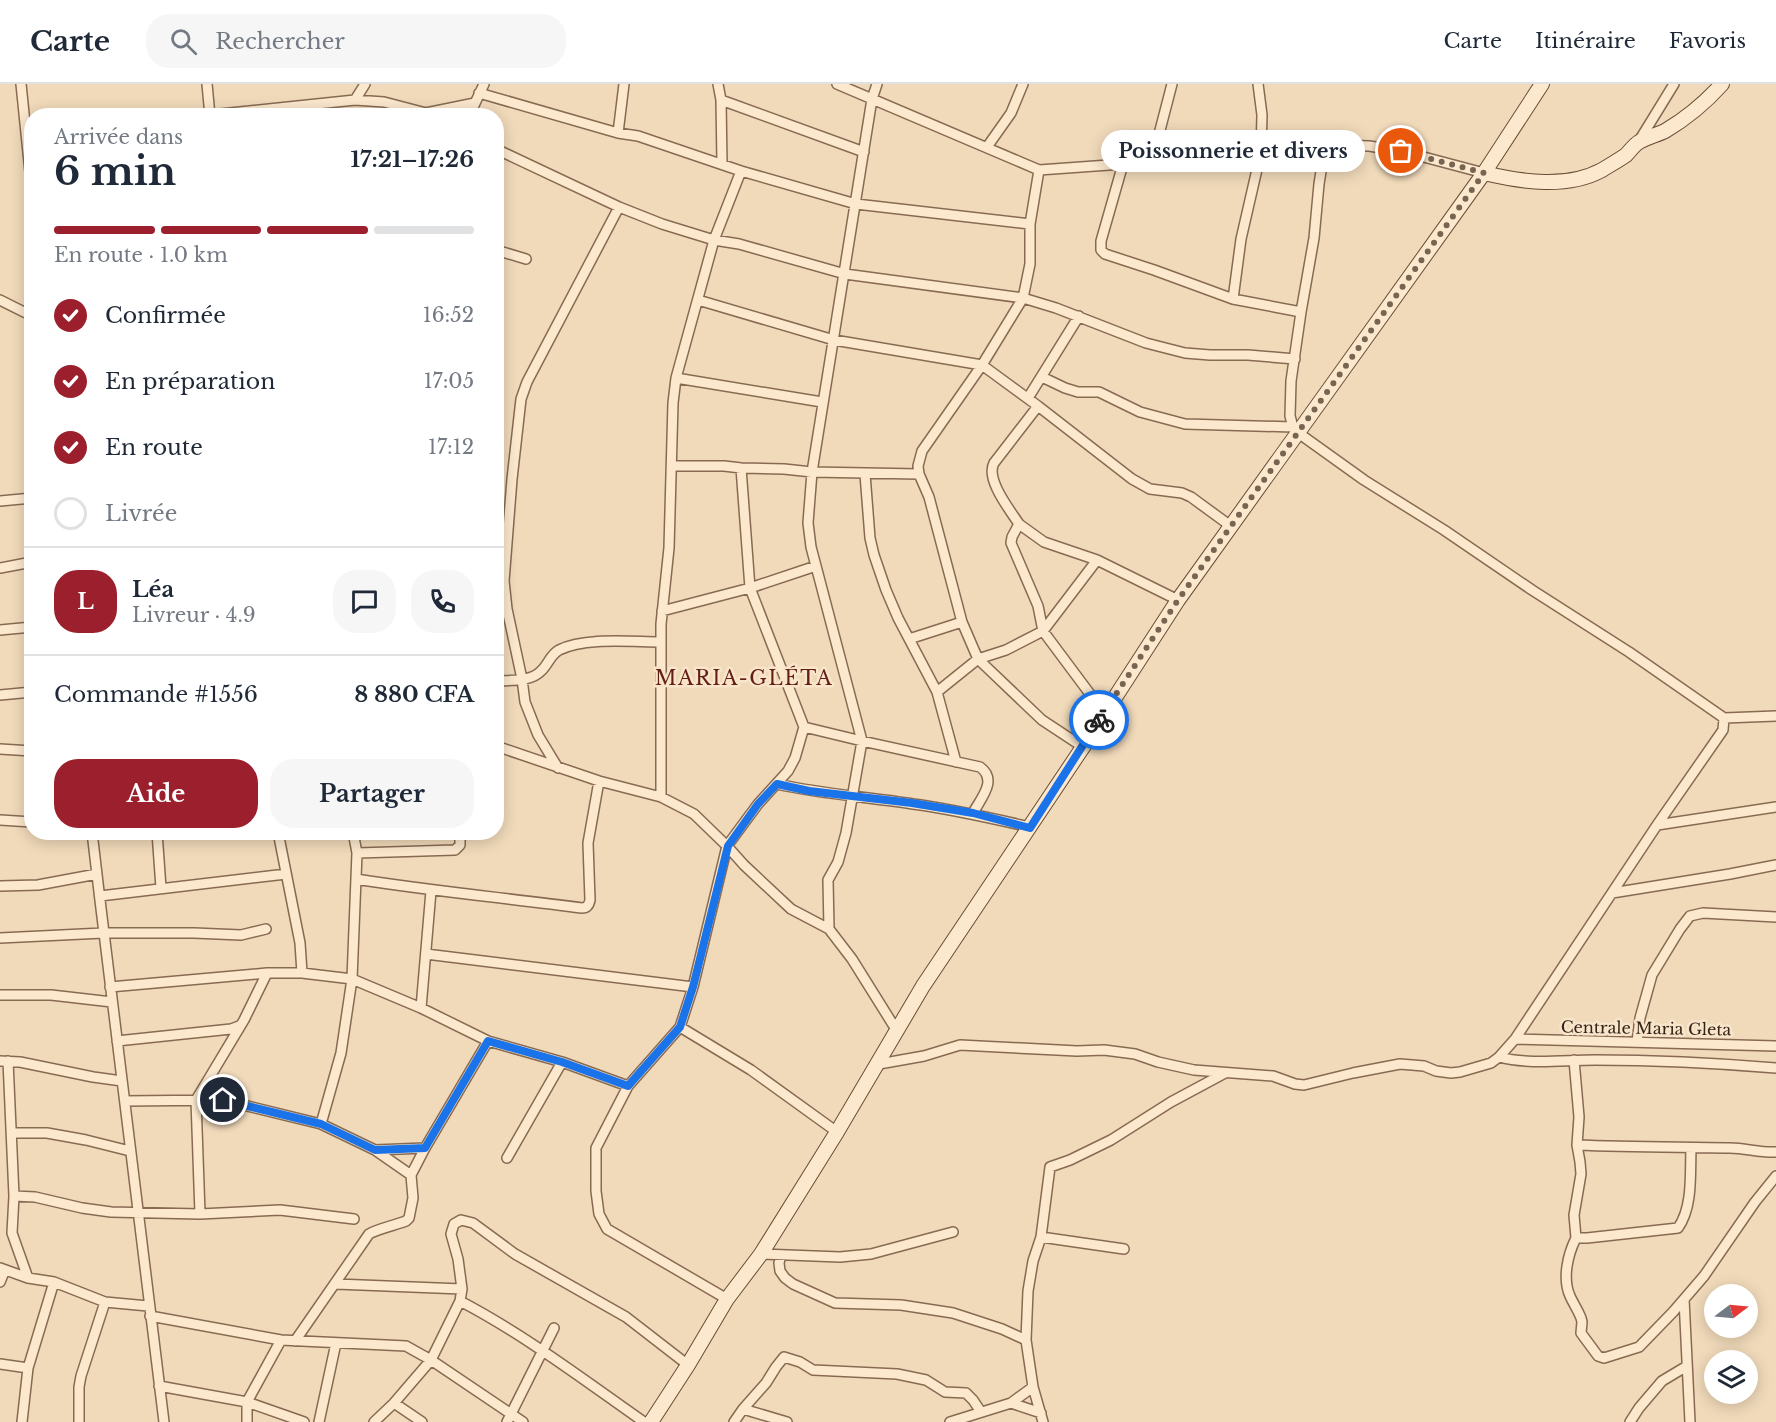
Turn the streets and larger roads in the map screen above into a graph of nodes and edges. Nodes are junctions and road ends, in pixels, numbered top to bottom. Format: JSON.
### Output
{"nodes":[{"id":1,"x":21,"y":84,"type":"edge"},
{"id":2,"x":207,"y":84,"type":"edge"},
{"id":3,"x":365,"y":84,"type":"edge"},
{"id":4,"x":624,"y":84,"type":"edge"},
{"id":5,"x":718,"y":84,"type":"edge"},
{"id":6,"x":837,"y":84,"type":"edge"},
{"id":7,"x":877,"y":84,"type":"edge"},
{"id":8,"x":1023,"y":84,"type":"edge"},
{"id":9,"x":1172,"y":84,"type":"edge"},
{"id":10,"x":1258,"y":84,"type":"edge"},
{"id":11,"x":1542,"y":84,"type":"edge"},
{"id":12,"x":1674,"y":84,"type":"edge"},
{"id":13,"x":1722,"y":84,"type":"edge"},
{"id":14,"x":482,"y":88,"type":"edge"},
{"id":15,"x":872,"y":99,"type":"junction"},
{"id":16,"x":356,"y":100,"type":"junction"},
{"id":17,"x":721,"y":100,"type":"junction"},
{"id":18,"x":475,"y":103,"type":"junction"},
{"id":19,"x":24,"y":108,"type":"edge"},
{"id":20,"x":207,"y":108,"type":"edge"},
{"id":21,"x":277,"y":108,"type":"edge"},
{"id":22,"x":406,"y":108,"type":"edge"},
{"id":23,"x":454,"y":108,"type":"edge"},
{"id":24,"x":473,"y":108,"type":"edge"},
{"id":25,"x":618,"y":133,"type":"junction"},
{"id":26,"x":1638,"y":142,"type":"junction"},
{"id":27,"x":1325,"y":146,"type":"junction"},
{"id":28,"x":987,"y":147,"type":"junction"},
{"id":29,"x":504,"y":152,"type":"edge"},
{"id":30,"x":864,"y":152,"type":"junction"},
{"id":31,"x":1261,"y":152,"type":"junction"},
{"id":32,"x":722,"y":164,"type":"junction"},
{"id":33,"x":1123,"y":164,"type":"junction"},
{"id":34,"x":1151,"y":165,"type":"junction"},
{"id":35,"x":1039,"y":170,"type":"junction"},
{"id":36,"x":741,"y":171,"type":"junction"},
{"id":37,"x":1484,"y":173,"type":"junction"},
{"id":38,"x":856,"y":204,"type":"junction"},
{"id":39,"x":619,"y":207,"type":"junction"},
{"id":40,"x":1030,"y":224,"type":"junction"},
{"id":41,"x":714,"y":240,"type":"junction"},
{"id":42,"x":504,"y":252,"type":"edge"},
{"id":43,"x":526,"y":259,"type":"dead end"},
{"id":44,"x":845,"y":274,"type":"junction"},
{"id":45,"x":1023,"y":298,"type":"junction"},
{"id":46,"x":1233,"y":299,"type":"junction"},
{"id":47,"x":0,"y":300,"type":"edge"},
{"id":48,"x":698,"y":300,"type":"junction"},
{"id":49,"x":24,"y":312,"type":"edge"},
{"id":50,"x":1301,"y":312,"type":"junction"},
{"id":51,"x":1079,"y":316,"type":"junction"},
{"id":52,"x":834,"y":340,"type":"junction"},
{"id":53,"x":1294,"y":358,"type":"junction"},
{"id":54,"x":982,"y":365,"type":"junction"},
{"id":55,"x":1042,"y":377,"type":"junction"},
{"id":56,"x":676,"y":378,"type":"junction"},
{"id":57,"x":1028,"y":398,"type":"junction"},
{"id":58,"x":822,"y":402,"type":"junction"},
{"id":59,"x":1038,"y":406,"type":"junction"},
{"id":60,"x":1295,"y":430,"type":"junction"},
{"id":61,"x":672,"y":466,"type":"junction"},
{"id":62,"x":741,"y":468,"type":"junction"},
{"id":63,"x":812,"y":472,"type":"junction"},
{"id":64,"x":865,"y":474,"type":"junction"},
{"id":65,"x":920,"y":474,"type":"junction"},
{"id":66,"x":24,"y":499,"type":"edge"},
{"id":67,"x":0,"y":501,"type":"edge"},
{"id":68,"x":1019,"y":524,"type":"junction"},
{"id":69,"x":1232,"y":527,"type":"junction"},
{"id":70,"x":1097,"y":560,"type":"junction"},
{"id":71,"x":24,"y":562,"type":"edge"},
{"id":72,"x":816,"y":566,"type":"junction"},
{"id":73,"x":0,"y":567,"type":"edge"},
{"id":74,"x":750,"y":588,"type":"junction"},
{"id":75,"x":1178,"y":600,"type":"junction"},
{"id":76,"x":662,"y":610,"type":"junction"},
{"id":77,"x":962,"y":622,"type":"junction"},
{"id":78,"x":24,"y":628,"type":"edge"},
{"id":79,"x":0,"y":630,"type":"edge"},
{"id":80,"x":1043,"y":631,"type":"junction"},
{"id":81,"x":909,"y":639,"type":"junction"},
{"id":82,"x":661,"y":642,"type":"junction"},
{"id":83,"x":978,"y":659,"type":"junction"},
{"id":84,"x":522,"y":679,"type":"junction"},
{"id":85,"x":504,"y":680,"type":"edge"},
{"id":86,"x":937,"y":692,"type":"junction"},
{"id":87,"x":24,"y":693,"type":"edge"},
{"id":88,"x":0,"y":695,"type":"edge"},
{"id":89,"x":1105,"y":711,"type":"junction"},
{"id":90,"x":1776,"y":716,"type":"edge"},
{"id":91,"x":1724,"y":718,"type":"junction"},
{"id":92,"x":804,"y":726,"type":"junction"},
{"id":93,"x":862,"y":741,"type":"junction"},
{"id":94,"x":1083,"y":747,"type":"junction"},
{"id":95,"x":0,"y":748,"type":"edge"},
{"id":96,"x":24,"y":750,"type":"edge"},
{"id":97,"x":504,"y":750,"type":"edge"},
{"id":98,"x":956,"y":762,"type":"junction"},
{"id":99,"x":558,"y":768,"type":"junction"},
{"id":100,"x":599,"y":781,"type":"junction"},
{"id":101,"x":777,"y":784,"type":"junction"},
{"id":102,"x":662,"y":797,"type":"junction"},
{"id":103,"x":853,"y":798,"type":"junction"},
{"id":104,"x":1776,"y":807,"type":"edge"},
{"id":105,"x":973,"y":813,"type":"junction"},
{"id":106,"x":0,"y":820,"type":"edge"},
{"id":107,"x":24,"y":822,"type":"edge"},
{"id":108,"x":1657,"y":825,"type":"junction"},
{"id":109,"x":1030,"y":828,"type":"junction"},
{"id":110,"x":93,"y":840,"type":"edge"},
{"id":111,"x":158,"y":840,"type":"edge"},
{"id":112,"x":280,"y":840,"type":"edge"},
{"id":113,"x":355,"y":840,"type":"edge"},
{"id":114,"x":460,"y":840,"type":"edge"},
{"id":115,"x":728,"y":846,"type":"junction"},
{"id":116,"x":357,"y":853,"type":"junction"},
{"id":117,"x":1776,"y":865,"type":"edge"},
{"id":118,"x":97,"y":874,"type":"junction"},
{"id":119,"x":286,"y":874,"type":"junction"},
{"id":120,"x":356,"y":879,"type":"junction"},
{"id":121,"x":0,"y":886,"type":"edge"},
{"id":122,"x":161,"y":888,"type":"junction"},
{"id":123,"x":431,"y":891,"type":"junction"},
{"id":124,"x":1612,"y":893,"type":"junction"},
{"id":125,"x":99,"y":896,"type":"junction"},
{"id":126,"x":1776,"y":917,"type":"edge"},
{"id":127,"x":266,"y":929,"type":"dead end"},
{"id":128,"x":829,"y":929,"type":"junction"},
{"id":129,"x":103,"y":933,"type":"junction"},
{"id":130,"x":0,"y":938,"type":"edge"},
{"id":131,"x":426,"y":954,"type":"junction"},
{"id":132,"x":267,"y":973,"type":"junction"},
{"id":133,"x":302,"y":973,"type":"junction"},
{"id":134,"x":352,"y":979,"type":"junction"},
{"id":135,"x":110,"y":987,"type":"junction"},
{"id":136,"x":693,"y":987,"type":"junction"},
{"id":137,"x":0,"y":995,"type":"edge"},
{"id":138,"x":112,"y":1002,"type":"junction"},
{"id":139,"x":421,"y":1008,"type":"junction"},
{"id":140,"x":239,"y":1026,"type":"junction"},
{"id":141,"x":680,"y":1027,"type":"junction"},
{"id":142,"x":897,"y":1031,"type":"junction"},
{"id":143,"x":1515,"y":1039,"type":"junction"},
{"id":144,"x":117,"y":1041,"type":"junction"},
{"id":145,"x":488,"y":1041,"type":"junction"},
{"id":146,"x":1637,"y":1042,"type":"junction"},
{"id":147,"x":1776,"y":1046,"type":"edge"},
{"id":148,"x":1499,"y":1057,"type":"junction"},
{"id":149,"x":1574,"y":1060,"type":"junction"},
{"id":150,"x":4,"y":1061,"type":"edge"},
{"id":151,"x":562,"y":1062,"type":"junction"},
{"id":152,"x":879,"y":1064,"type":"junction"},
{"id":153,"x":1776,"y":1068,"type":"edge"},
{"id":154,"x":1225,"y":1073,"type":"junction"},
{"id":155,"x":122,"y":1081,"type":"junction"},
{"id":156,"x":628,"y":1086,"type":"junction"},
{"id":157,"x":196,"y":1100,"type":"junction"},
{"id":158,"x":125,"y":1101,"type":"junction"},
{"id":159,"x":321,"y":1124,"type":"junction"},
{"id":160,"x":837,"y":1132,"type":"junction"},
{"id":161,"x":11,"y":1133,"type":"junction"},
{"id":162,"x":1577,"y":1145,"type":"junction"},
{"id":163,"x":425,"y":1148,"type":"junction"},
{"id":164,"x":1691,"y":1149,"type":"junction"},
{"id":165,"x":375,"y":1150,"type":"junction"},
{"id":166,"x":130,"y":1151,"type":"junction"},
{"id":167,"x":1776,"y":1152,"type":"edge"},
{"id":168,"x":507,"y":1158,"type":"dead end"},
{"id":169,"x":411,"y":1175,"type":"junction"},
{"id":170,"x":1776,"y":1176,"type":"edge"},
{"id":171,"x":14,"y":1196,"type":"junction"},
{"id":172,"x":137,"y":1214,"type":"junction"},
{"id":173,"x":200,"y":1214,"type":"junction"},
{"id":174,"x":354,"y":1219,"type":"dead end"},
{"id":175,"x":953,"y":1232,"type":"dead end"},
{"id":176,"x":1041,"y":1237,"type":"junction"},
{"id":177,"x":1576,"y":1238,"type":"junction"},
{"id":178,"x":1124,"y":1249,"type":"dead end"},
{"id":179,"x":760,"y":1254,"type":"junction"},
{"id":180,"x":781,"y":1255,"type":"junction"},
{"id":181,"x":3,"y":1269,"type":"edge"},
{"id":182,"x":28,"y":1278,"type":"junction"},
{"id":183,"x":0,"y":1282,"type":"edge"},
{"id":184,"x":54,"y":1282,"type":"junction"},
{"id":185,"x":336,"y":1284,"type":"junction"},
{"id":186,"x":462,"y":1289,"type":"junction"},
{"id":187,"x":728,"y":1299,"type":"junction"},
{"id":188,"x":1684,"y":1299,"type":"junction"},
{"id":189,"x":460,"y":1301,"type":"junction"},
{"id":190,"x":105,"y":1302,"type":"junction"},
{"id":191,"x":149,"y":1311,"type":"junction"},
{"id":192,"x":555,"y":1328,"type":"dead end"},
{"id":193,"x":281,"y":1340,"type":"junction"},
{"id":194,"x":1026,"y":1340,"type":"junction"},
{"id":195,"x":295,"y":1341,"type":"junction"},
{"id":196,"x":336,"y":1343,"type":"junction"},
{"id":197,"x":543,"y":1352,"type":"junction"},
{"id":198,"x":431,"y":1360,"type":"junction"},
{"id":199,"x":0,"y":1364,"type":"edge"},
{"id":200,"x":688,"y":1365,"type":"junction"},
{"id":201,"x":1687,"y":1366,"type":"junction"},
{"id":202,"x":28,"y":1368,"type":"junction"},
{"id":203,"x":159,"y":1386,"type":"junction"},
{"id":204,"x":1033,"y":1387,"type":"junction"},
{"id":205,"x":247,"y":1402,"type":"junction"},
{"id":206,"x":1011,"y":1403,"type":"junction"},
{"id":207,"x":394,"y":1404,"type":"junction"},
{"id":208,"x":743,"y":1409,"type":"junction"},
{"id":209,"x":981,"y":1412,"type":"junction"},
{"id":210,"x":509,"y":1418,"type":"edge"},
{"id":211,"x":1042,"y":1418,"type":"edge"},
{"id":212,"x":22,"y":1422,"type":"edge"},
{"id":213,"x":79,"y":1422,"type":"edge"},
{"id":214,"x":164,"y":1422,"type":"edge"},
{"id":215,"x":247,"y":1422,"type":"edge"},
{"id":216,"x":304,"y":1422,"type":"edge"},
{"id":217,"x":319,"y":1422,"type":"edge"},
{"id":218,"x":374,"y":1422,"type":"edge"},
{"id":219,"x":422,"y":1422,"type":"edge"},
{"id":220,"x":523,"y":1422,"type":"edge"},
{"id":221,"x":645,"y":1422,"type":"edge"},
{"id":222,"x":651,"y":1422,"type":"edge"},
{"id":223,"x":734,"y":1422,"type":"edge"},
{"id":224,"x":787,"y":1422,"type":"edge"},
{"id":225,"x":950,"y":1422,"type":"edge"},
{"id":226,"x":1630,"y":1422,"type":"edge"},
{"id":227,"x":1690,"y":1422,"type":"edge"}],
"edges":[{"from":1,"to":19,"type":"street"},
{"from":2,"to":20,"type":"street"},
{"from":3,"to":16,"type":"street"},
{"from":4,"to":25,"type":"street"},
{"from":5,"to":17,"type":"street"},
{"from":6,"to":15,"type":"street"},
{"from":7,"to":15,"type":"street"},
{"from":8,"to":28,"type":"street"},
{"from":9,"to":34,"type":"street"},
{"from":10,"to":31,"type":"street"},
{"from":11,"to":37,"type":"street"},
{"from":12,"to":26,"type":"street"},
{"from":13,"to":26,"type":"street"},
{"from":14,"to":18,"type":"street"},
{"from":14,"to":25,"type":"street"},
{"from":15,"to":28,"type":"street"},
{"from":15,"to":30,"type":"street"},
{"from":16,"to":21,"type":"street"},
{"from":16,"to":22,"type":"street"},
{"from":17,"to":30,"type":"street"},
{"from":17,"to":32,"type":"street"},
{"from":18,"to":23,"type":"street"},
{"from":18,"to":24,"type":"street"},
{"from":25,"to":32,"type":"street"},
{"from":26,"to":37,"type":"street"},
{"from":27,"to":31,"type":"street"},
{"from":27,"to":37,"type":"street"},
{"from":27,"to":50,"type":"street"},
{"from":28,"to":35,"type":"street"},
{"from":29,"to":39,"type":"street"},
{"from":30,"to":38,"type":"street"},
{"from":31,"to":34,"type":"street"},
{"from":31,"to":46,"type":"street"},
{"from":32,"to":36,"type":"street"},
{"from":33,"to":34,"type":"street"},
{"from":33,"to":35,"type":"street"},
{"from":33,"to":46,"type":"street"},
{"from":35,"to":40,"type":"street"},
{"from":36,"to":38,"type":"street"},
{"from":36,"to":41,"type":"street"},
{"from":37,"to":60,"type":"street"},
{"from":38,"to":40,"type":"street"},
{"from":38,"to":44,"type":"street"},
{"from":39,"to":41,"type":"street"},
{"from":39,"to":84,"type":"street"},
{"from":40,"to":45,"type":"street"},
{"from":41,"to":44,"type":"street"},
{"from":41,"to":48,"type":"street"},
{"from":42,"to":43,"type":"street"},
{"from":44,"to":45,"type":"street"},
{"from":44,"to":52,"type":"street"},
{"from":45,"to":51,"type":"street"},
{"from":45,"to":54,"type":"street"},
{"from":46,"to":50,"type":"street"},
{"from":47,"to":49,"type":"street"},
{"from":48,"to":52,"type":"street"},
{"from":48,"to":56,"type":"street"},
{"from":50,"to":53,"type":"street"},
{"from":51,"to":53,"type":"street"},
{"from":51,"to":55,"type":"street"},
{"from":52,"to":54,"type":"street"},
{"from":52,"to":58,"type":"street"},
{"from":53,"to":60,"type":"street"},
{"from":54,"to":57,"type":"street"},
{"from":54,"to":65,"type":"street"},
{"from":55,"to":57,"type":"street"},
{"from":55,"to":60,"type":"street"},
{"from":56,"to":58,"type":"street"},
{"from":56,"to":61,"type":"street"},
{"from":57,"to":59,"type":"street"},
{"from":58,"to":63,"type":"street"},
{"from":59,"to":68,"type":"street"},
{"from":59,"to":69,"type":"street"},
{"from":60,"to":69,"type":"street"},
{"from":60,"to":91,"type":"street"},
{"from":61,"to":62,"type":"street"},
{"from":61,"to":76,"type":"street"},
{"from":62,"to":63,"type":"street"},
{"from":62,"to":74,"type":"street"},
{"from":63,"to":64,"type":"street"},
{"from":63,"to":72,"type":"street"},
{"from":64,"to":65,"type":"street"},
{"from":64,"to":81,"type":"street"},
{"from":65,"to":77,"type":"street"},
{"from":66,"to":67,"type":"street"},
{"from":68,"to":70,"type":"street"},
{"from":68,"to":80,"type":"street"},
{"from":69,"to":75,"type":"street"},
{"from":70,"to":75,"type":"street"},
{"from":70,"to":80,"type":"street"},
{"from":71,"to":73,"type":"street"},
{"from":72,"to":74,"type":"street"},
{"from":72,"to":93,"type":"street"},
{"from":74,"to":76,"type":"street"},
{"from":74,"to":92,"type":"street"},
{"from":75,"to":89,"type":"street"},
{"from":76,"to":82,"type":"street"},
{"from":77,"to":81,"type":"street"},
{"from":77,"to":83,"type":"street"},
{"from":78,"to":79,"type":"street"},
{"from":80,"to":83,"type":"street"},
{"from":80,"to":89,"type":"street"},
{"from":81,"to":86,"type":"street"},
{"from":82,"to":84,"type":"street"},
{"from":82,"to":102,"type":"street"},
{"from":83,"to":86,"type":"street"},
{"from":83,"to":94,"type":"street"},
{"from":84,"to":85,"type":"street"},
{"from":84,"to":99,"type":"street"},
{"from":86,"to":98,"type":"street"},
{"from":87,"to":88,"type":"street"},
{"from":89,"to":94,"type":"street"},
{"from":90,"to":91,"type":"street"},
{"from":91,"to":108,"type":"street"},
{"from":92,"to":93,"type":"street"},
{"from":92,"to":101,"type":"street"},
{"from":93,"to":98,"type":"street"},
{"from":93,"to":103,"type":"street"},
{"from":94,"to":109,"type":"street"},
{"from":95,"to":96,"type":"street"},
{"from":97,"to":99,"type":"street"},
{"from":98,"to":105,"type":"street"},
{"from":99,"to":100,"type":"street"},
{"from":100,"to":102,"type":"street"},
{"from":100,"to":123,"type":"street"},
{"from":101,"to":103,"type":"street"},
{"from":101,"to":115,"type":"street"},
{"from":102,"to":115,"type":"street"},
{"from":103,"to":105,"type":"street"},
{"from":103,"to":128,"type":"street"},
{"from":104,"to":108,"type":"street"},
{"from":105,"to":109,"type":"street"},
{"from":106,"to":107,"type":"street"},
{"from":108,"to":124,"type":"street"},
{"from":109,"to":142,"type":"street"},
{"from":110,"to":118,"type":"street"},
{"from":111,"to":122,"type":"street"},
{"from":112,"to":119,"type":"street"},
{"from":113,"to":116,"type":"street"},
{"from":114,"to":116,"type":"street"},
{"from":115,"to":128,"type":"street"},
{"from":115,"to":136,"type":"street"},
{"from":116,"to":120,"type":"street"},
{"from":117,"to":124,"type":"street"},
{"from":118,"to":121,"type":"street"},
{"from":118,"to":125,"type":"street"},
{"from":119,"to":122,"type":"street"},
{"from":119,"to":133,"type":"street"},
{"from":120,"to":123,"type":"street"},
{"from":120,"to":134,"type":"street"},
{"from":122,"to":125,"type":"street"},
{"from":123,"to":131,"type":"street"},
{"from":124,"to":143,"type":"street"},
{"from":125,"to":129,"type":"street"},
{"from":126,"to":146,"type":"street"},
{"from":127,"to":129,"type":"street"},
{"from":128,"to":142,"type":"street"},
{"from":129,"to":130,"type":"street"},
{"from":129,"to":135,"type":"street"},
{"from":131,"to":136,"type":"street"},
{"from":131,"to":139,"type":"street"},
{"from":132,"to":133,"type":"street"},
{"from":132,"to":135,"type":"street"},
{"from":132,"to":140,"type":"street"},
{"from":133,"to":134,"type":"street"},
{"from":134,"to":139,"type":"street"},
{"from":134,"to":159,"type":"street"},
{"from":135,"to":138,"type":"street"},
{"from":136,"to":141,"type":"street"},
{"from":137,"to":138,"type":"street"},
{"from":138,"to":144,"type":"street"},
{"from":139,"to":145,"type":"street"},
{"from":140,"to":144,"type":"street"},
{"from":140,"to":157,"type":"street"},
{"from":141,"to":156,"type":"street"},
{"from":141,"to":160,"type":"street"},
{"from":142,"to":152,"type":"street"},
{"from":143,"to":146,"type":"street","name":"Centrale Maria Gleta"},
{"from":143,"to":148,"type":"street"},
{"from":144,"to":155,"type":"street"},
{"from":145,"to":151,"type":"street"},
{"from":145,"to":163,"type":"street"},
{"from":146,"to":147,"type":"street","name":"Centrale Maria Gleta"},
{"from":148,"to":149,"type":"street"},
{"from":148,"to":154,"type":"street"},
{"from":149,"to":153,"type":"street"},
{"from":149,"to":162,"type":"street"},
{"from":150,"to":155,"type":"street"},
{"from":150,"to":161,"type":"street"},
{"from":151,"to":156,"type":"street"},
{"from":151,"to":168,"type":"street"},
{"from":152,"to":154,"type":"street"},
{"from":152,"to":160,"type":"street"},
{"from":154,"to":176,"type":"street"},
{"from":155,"to":158,"type":"street"},
{"from":156,"to":187,"type":"street"},
{"from":157,"to":158,"type":"street"},
{"from":157,"to":159,"type":"street"},
{"from":157,"to":173,"type":"street"},
{"from":158,"to":166,"type":"street"},
{"from":159,"to":165,"type":"street"},
{"from":160,"to":179,"type":"street"},
{"from":161,"to":166,"type":"street"},
{"from":161,"to":171,"type":"street"},
{"from":162,"to":164,"type":"street"},
{"from":162,"to":177,"type":"street"},
{"from":163,"to":165,"type":"street"},
{"from":163,"to":169,"type":"street"},
{"from":164,"to":167,"type":"street"},
{"from":164,"to":177,"type":"street"},
{"from":165,"to":169,"type":"street"},
{"from":166,"to":172,"type":"street"},
{"from":169,"to":185,"type":"street"},
{"from":170,"to":188,"type":"street"},
{"from":171,"to":172,"type":"street"},
{"from":171,"to":182,"type":"street"},
{"from":172,"to":173,"type":"street"},
{"from":172,"to":191,"type":"street"},
{"from":173,"to":174,"type":"street"},
{"from":175,"to":180,"type":"street"},
{"from":176,"to":178,"type":"street"},
{"from":176,"to":194,"type":"street"},
{"from":177,"to":188,"type":"street"},
{"from":179,"to":180,"type":"street"},
{"from":179,"to":187,"type":"street"},
{"from":180,"to":194,"type":"street"},
{"from":181,"to":182,"type":"street"},
{"from":181,"to":183,"type":"street"},
{"from":182,"to":184,"type":"street"},
{"from":184,"to":190,"type":"street"},
{"from":184,"to":202,"type":"street"},
{"from":185,"to":186,"type":"street"},
{"from":185,"to":195,"type":"street"},
{"from":186,"to":189,"type":"street"},
{"from":186,"to":200,"type":"street"},
{"from":187,"to":200,"type":"street"},
{"from":188,"to":201,"type":"street"},
{"from":189,"to":197,"type":"street"},
{"from":189,"to":198,"type":"street"},
{"from":190,"to":191,"type":"street"},
{"from":190,"to":213,"type":"street"},
{"from":191,"to":193,"type":"street"},
{"from":191,"to":203,"type":"street"},
{"from":192,"to":197,"type":"street"},
{"from":193,"to":195,"type":"street"},
{"from":193,"to":205,"type":"street"},
{"from":194,"to":204,"type":"street"},
{"from":195,"to":196,"type":"street"},
{"from":196,"to":198,"type":"street"},
{"from":196,"to":217,"type":"street"},
{"from":197,"to":210,"type":"street"},
{"from":197,"to":221,"type":"street"},
{"from":198,"to":207,"type":"street"},
{"from":198,"to":210,"type":"street"},
{"from":199,"to":202,"type":"street"},
{"from":200,"to":222,"type":"street"},
{"from":201,"to":226,"type":"street"},
{"from":201,"to":227,"type":"street"},
{"from":202,"to":212,"type":"street"},
{"from":203,"to":205,"type":"street"},
{"from":203,"to":214,"type":"street"},
{"from":204,"to":206,"type":"street"},
{"from":204,"to":211,"type":"street"},
{"from":205,"to":215,"type":"street"},
{"from":205,"to":216,"type":"street"},
{"from":206,"to":209,"type":"street"},
{"from":206,"to":211,"type":"street"},
{"from":207,"to":218,"type":"street"},
{"from":207,"to":219,"type":"street"},
{"from":208,"to":209,"type":"street"},
{"from":208,"to":223,"type":"street"},
{"from":208,"to":224,"type":"street"},
{"from":209,"to":225,"type":"street"},
{"from":210,"to":220,"type":"street"}]}
